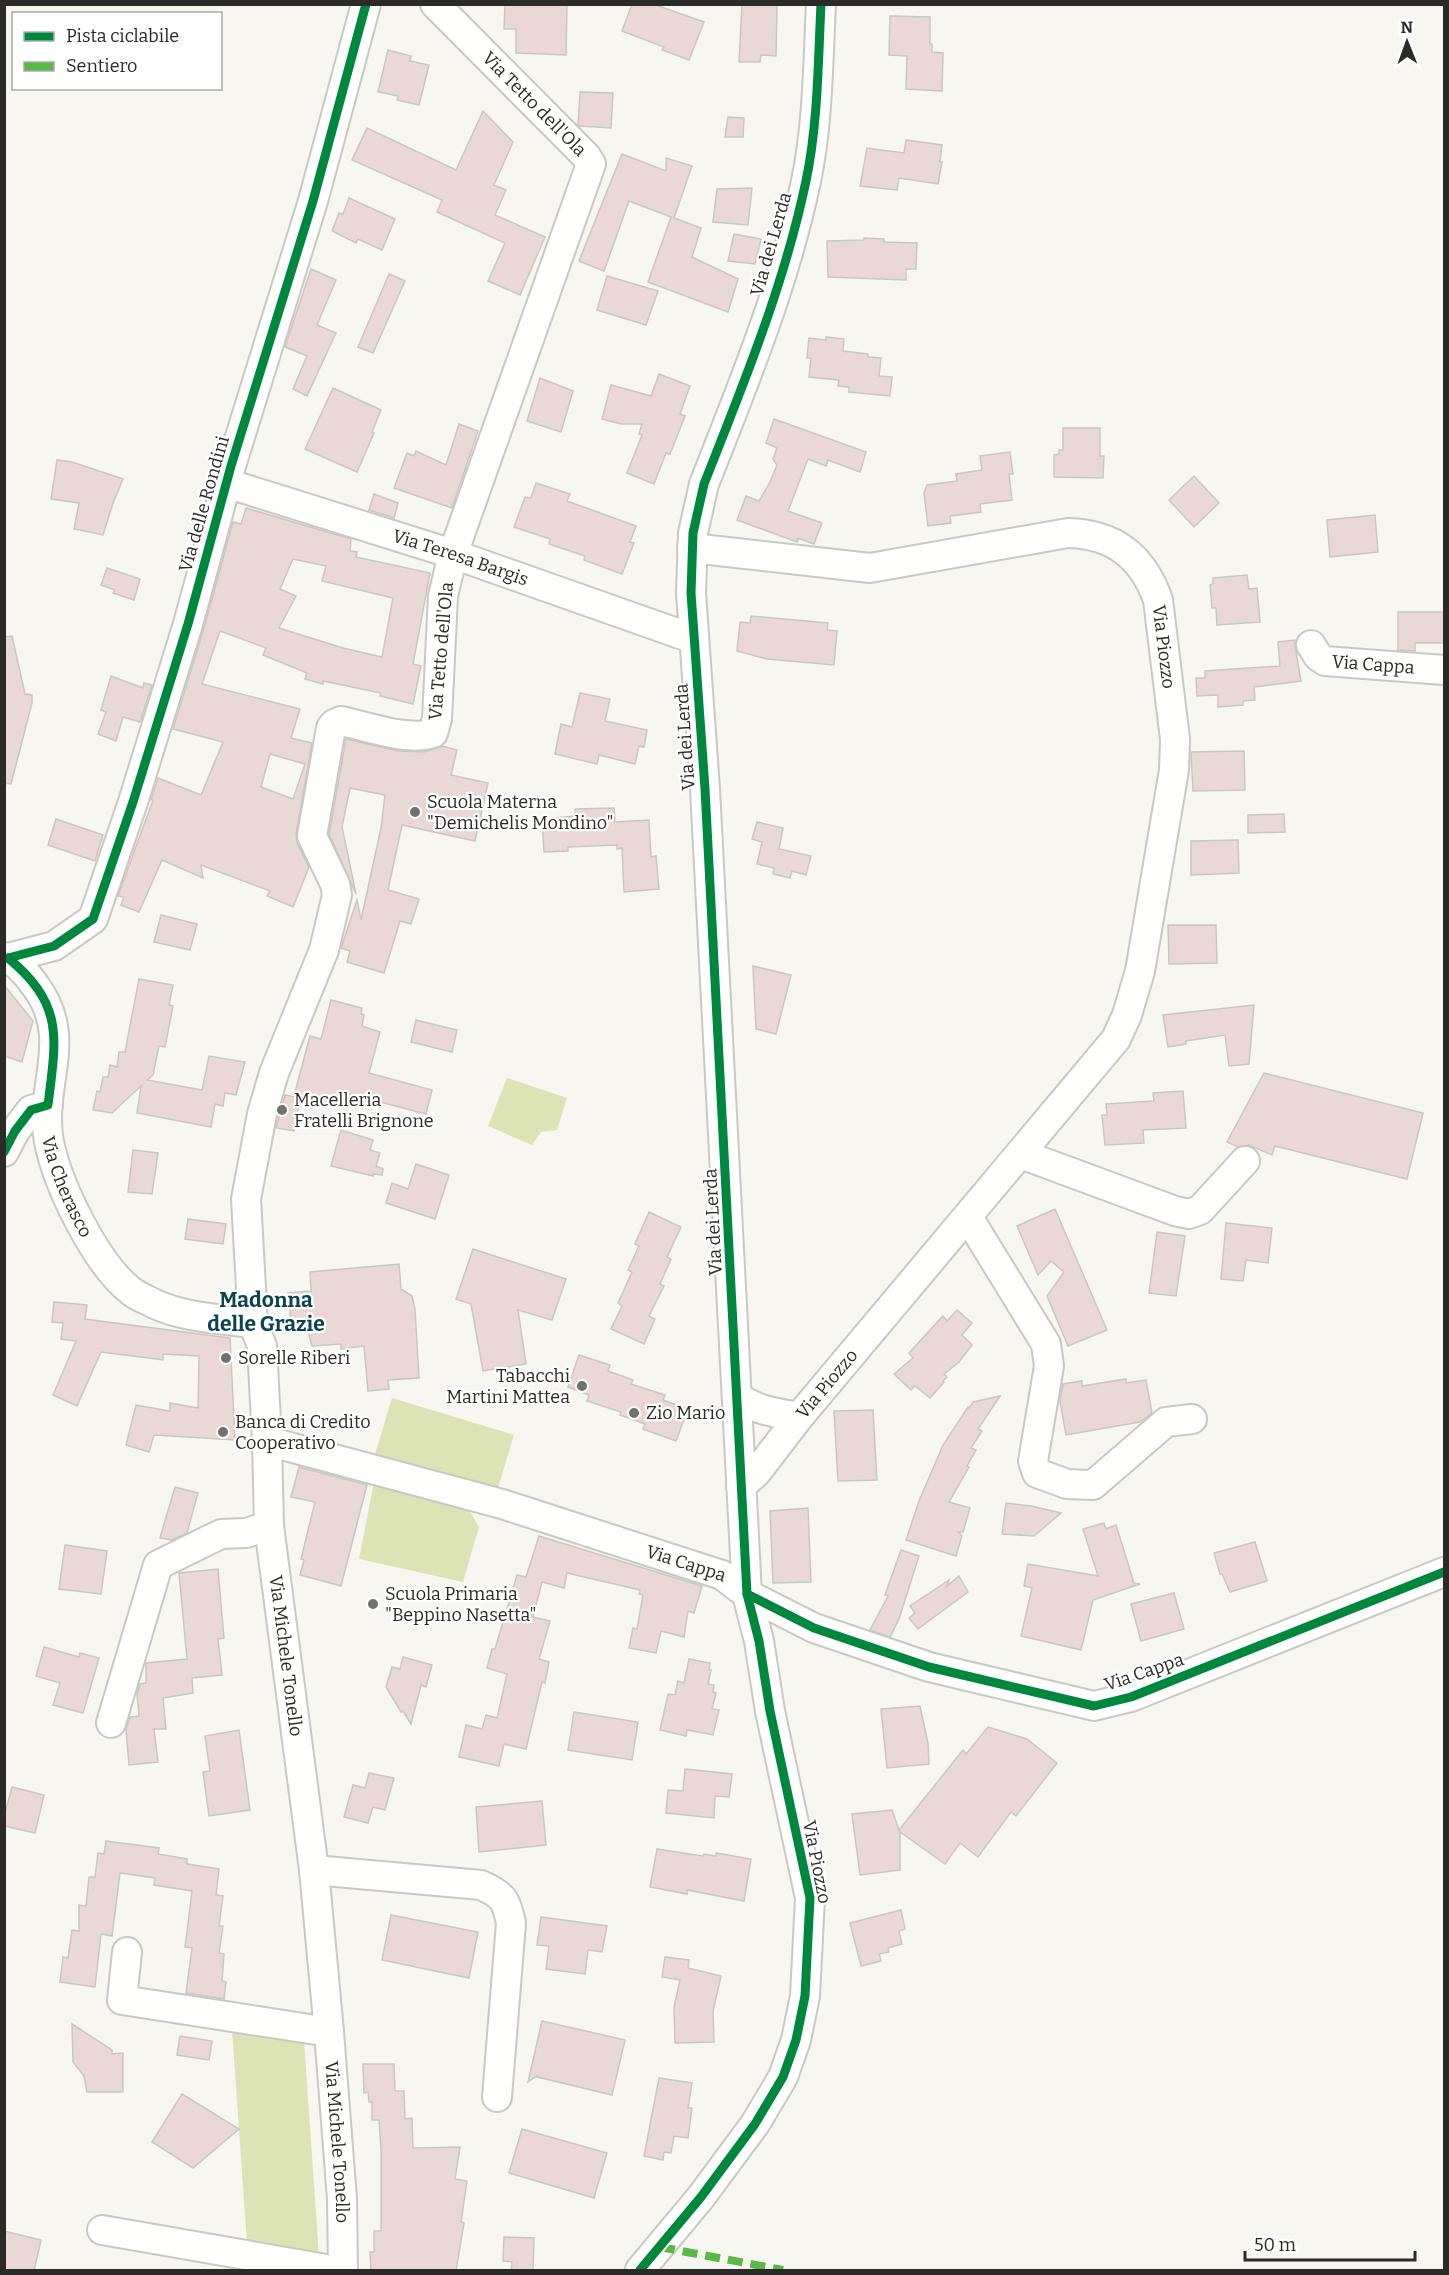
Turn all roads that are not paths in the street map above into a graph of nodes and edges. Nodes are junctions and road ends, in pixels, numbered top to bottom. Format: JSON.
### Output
{"nodes":[{"id":1,"x":366,"y":4,"type":"edge"},
{"id":2,"x":435,"y":4,"type":"edge"},
{"id":3,"x":821,"y":4,"type":"edge"},
{"id":4,"x":226,"y":483,"type":"junction"},
{"id":5,"x":692,"y":548,"type":"junction"},
{"id":6,"x":453,"y":554,"type":"junction"},
{"id":7,"x":694,"y":639,"type":"junction"},
{"id":8,"x":1311,"y":645,"type":"dead end"},
{"id":9,"x":1444,"y":670,"type":"edge"},
{"id":10,"x":6,"y":957,"type":"edge"},
{"id":11,"x":48,"y":1106,"type":"junction"},
{"id":12,"x":4,"y":1152,"type":"edge"},
{"id":13,"x":1021,"y":1154,"type":"junction"},
{"id":14,"x":1245,"y":1161,"type":"dead end"},
{"id":15,"x":968,"y":1217,"type":"junction"},
{"id":16,"x":253,"y":1323,"type":"junction"},
{"id":17,"x":739,"y":1398,"type":"junction"},
{"id":18,"x":799,"y":1417,"type":"junction"},
{"id":19,"x":1192,"y":1419,"type":"dead end"},
{"id":20,"x":267,"y":1441,"type":"junction"},
{"id":21,"x":741,"y":1486,"type":"junction"},
{"id":22,"x":269,"y":1526,"type":"junction"},
{"id":23,"x":1444,"y":1572,"type":"edge"},
{"id":24,"x":747,"y":1594,"type":"junction"},
{"id":25,"x":111,"y":1723,"type":"dead end"},
{"id":26,"x":314,"y":1870,"type":"junction"},
{"id":27,"x":127,"y":1952,"type":"dead end"},
{"id":28,"x":329,"y":2032,"type":"junction"},
{"id":29,"x":497,"y":2097,"type":"dead end"},
{"id":30,"x":102,"y":2230,"type":"dead end"},
{"id":31,"x":332,"y":2271,"type":"edge"},
{"id":32,"x":343,"y":2271,"type":"edge"},
{"id":33,"x":640,"y":2271,"type":"edge"}],
"edges":[{"from":1,"to":4,"type":"street","name":"Via delle Rondini"},
{"from":2,"to":6,"type":"street","name":"Via Tetto dell'Ola"},
{"from":3,"to":5,"type":"street","name":"Via dei Lerda"},
{"from":4,"to":6,"type":"street","name":"Via Teresa Bargis"},
{"from":4,"to":10,"type":"street","name":"Via delle Rondini"},
{"from":5,"to":7,"type":"street","name":"Via dei Lerda"},
{"from":5,"to":13,"type":"street","name":"Via Piozzo"},
{"from":6,"to":7,"type":"street","name":"Via Teresa Bargis"},
{"from":6,"to":16,"type":"street","name":"Via Tetto dell'Ola"},
{"from":7,"to":17,"type":"street","name":"Via dei Lerda"},
{"from":8,"to":9,"type":"street","name":"Via Cappa"},
{"from":10,"to":11,"type":"street","name":"Via Cherasco"},
{"from":11,"to":12,"type":"street"},
{"from":11,"to":16,"type":"street","name":"Via Cherasco"},
{"from":13,"to":14,"type":"street"},
{"from":13,"to":15,"type":"street","name":"Via Piozzo"},
{"from":15,"to":18,"type":"street","name":"Via Piozzo"},
{"from":15,"to":19,"type":"street"},
{"from":16,"to":20,"type":"street"},
{"from":17,"to":18,"type":"street"},
{"from":17,"to":21,"type":"street","name":"Via dei Lerda"},
{"from":18,"to":21,"type":"street","name":"Via Piozzo"},
{"from":20,"to":22,"type":"street","name":"Via Michele Tonello"},
{"from":20,"to":24,"type":"street","name":"Via Cappa"},
{"from":21,"to":24,"type":"street","name":"Via Piozzo"},
{"from":22,"to":25,"type":"street"},
{"from":22,"to":26,"type":"street","name":"Via Michele Tonello"},
{"from":23,"to":24,"type":"street","name":"Via Cappa"},
{"from":24,"to":33,"type":"street","name":"Via Piozzo"},
{"from":26,"to":28,"type":"street","name":"Via Michele Tonello"},
{"from":26,"to":29,"type":"street"},
{"from":27,"to":28,"type":"street"},
{"from":28,"to":32,"type":"street","name":"Via Michele Tonello"},
{"from":30,"to":31,"type":"street"}]}
